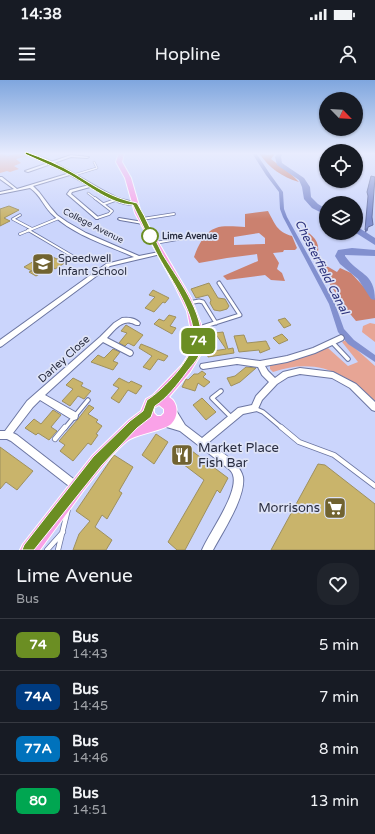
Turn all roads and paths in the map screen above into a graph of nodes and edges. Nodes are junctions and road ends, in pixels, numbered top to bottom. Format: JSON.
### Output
{"nodes":[{"id":1,"x":69,"y":175,"type":"edge"},
{"id":2,"x":73,"y":175,"type":"edge"},
{"id":3,"x":127,"y":175,"type":"edge"},
{"id":4,"x":11,"y":178,"type":"dead end"},
{"id":5,"x":2,"y":179,"type":"edge"},
{"id":6,"x":30,"y":186,"type":"junction"},
{"id":7,"x":89,"y":186,"type":"junction"},
{"id":8,"x":17,"y":190,"type":"junction"},
{"id":9,"x":0,"y":193,"type":"edge"},
{"id":10,"x":88,"y":193,"type":"dead end"},
{"id":11,"x":118,"y":199,"type":"junction"},
{"id":12,"x":104,"y":204,"type":"junction"},
{"id":13,"x":135,"y":204,"type":"junction"},
{"id":14,"x":174,"y":214,"type":"dead end"},
{"id":15,"x":20,"y":215,"type":"dead end"},
{"id":16,"x":60,"y":218,"type":"junction"},
{"id":17,"x":97,"y":218,"type":"joint"},
{"id":18,"x":120,"y":219,"type":"dead end"},
{"id":19,"x":142,"y":221,"type":"junction"},
{"id":20,"x":32,"y":229,"type":"junction"},
{"id":21,"x":28,"y":230,"type":"junction"},
{"id":22,"x":20,"y":234,"type":"dead end"},
{"id":23,"x":178,"y":239,"type":"dead end"},
{"id":24,"x":155,"y":243,"type":"dead end"},
{"id":25,"x":159,"y":253,"type":"junction"},
{"id":26,"x":74,"y":257,"type":"dead end"},
{"id":27,"x":137,"y":257,"type":"junction"},
{"id":28,"x":219,"y":283,"type":"dead end"},
{"id":29,"x":188,"y":303,"type":"junction"},
{"id":30,"x":138,"y":323,"type":"dead end"},
{"id":31,"x":216,"y":323,"type":"junction"},
{"id":32,"x":197,"y":329,"type":"junction"},
{"id":33,"x":341,"y":338,"type":"dead end"},
{"id":34,"x":102,"y":339,"type":"junction"},
{"id":35,"x":332,"y":342,"type":"junction"},
{"id":36,"x":0,"y":344,"type":"edge"},
{"id":37,"x":130,"y":352,"type":"dead end"},
{"id":38,"x":348,"y":359,"type":"dead end"},
{"id":39,"x":260,"y":364,"type":"junction"},
{"id":40,"x":203,"y":366,"type":"dead end"},
{"id":41,"x":175,"y":381,"type":"junction"},
{"id":42,"x":274,"y":382,"type":"junction"},
{"id":43,"x":221,"y":391,"type":"dead end"},
{"id":44,"x":40,"y":396,"type":"junction"},
{"id":45,"x":88,"y":400,"type":"dead end"},
{"id":46,"x":157,"y":400,"type":"junction"},
{"id":47,"x":375,"y":407,"type":"edge"},
{"id":48,"x":171,"y":408,"type":"junction"},
{"id":49,"x":254,"y":408,"type":"junction"},
{"id":50,"x":74,"y":416,"type":"junction"},
{"id":51,"x":232,"y":418,"type":"junction"},
{"id":52,"x":156,"y":419,"type":"junction"},
{"id":53,"x":182,"y":428,"type":"junction"},
{"id":54,"x":3,"y":435,"type":"edge"},
{"id":55,"x":55,"y":439,"type":"dead end"},
{"id":56,"x":202,"y":443,"type":"junction"},
{"id":57,"x":375,"y":486,"type":"edge"},
{"id":58,"x":74,"y":493,"type":"junction"},
{"id":59,"x":64,"y":530,"type":"junction"},
{"id":60,"x":211,"y":548,"type":"edge"},
{"id":61,"x":29,"y":550,"type":"edge"},
{"id":62,"x":47,"y":550,"type":"edge"},
{"id":63,"x":58,"y":550,"type":"edge"}],
"edges":[{"from":1,"to":6,"type":"street"},
{"from":2,"to":7,"type":"street"},
{"from":3,"to":13,"type":"highway"},
{"from":4,"to":5,"type":"street"},
{"from":5,"to":8,"type":"street"},
{"from":6,"to":8,"type":"street"},
{"from":6,"to":16,"type":"street","name":"College Avenue"},
{"from":7,"to":11,"type":"street"},
{"from":7,"to":17,"type":"street"},
{"from":8,"to":9,"type":"street"},
{"from":10,"to":12,"type":"lane"},
{"from":11,"to":12,"type":"lane"},
{"from":11,"to":13,"type":"street"},
{"from":12,"to":17,"type":"lane"},
{"from":13,"to":19,"type":"highway"},
{"from":14,"to":19,"type":"lane"},
{"from":15,"to":20,"type":"lane"},
{"from":16,"to":20,"type":"lane"},
{"from":16,"to":27,"type":"street","name":"College Avenue"},
{"from":18,"to":19,"type":"street"},
{"from":19,"to":25,"type":"highway"},
{"from":20,"to":21,"type":"lane"},
{"from":21,"to":22,"type":"lane"},
{"from":21,"to":26,"type":"lane"},
{"from":23,"to":24,"type":"lane"},
{"from":25,"to":27,"type":"street"},
{"from":25,"to":29,"type":"highway"},
{"from":27,"to":36,"type":"street"},
{"from":28,"to":31,"type":"lane"},
{"from":29,"to":31,"type":"lane"},
{"from":29,"to":32,"type":"highway"},
{"from":30,"to":34,"type":"street","name":"Darley Close"},
{"from":31,"to":32,"type":"lane"},
{"from":32,"to":41,"type":"highway"},
{"from":33,"to":35,"type":"street"},
{"from":34,"to":37,"type":"street","name":"Darley Close"},
{"from":34,"to":44,"type":"street","name":"Darley Close"},
{"from":35,"to":38,"type":"lane"},
{"from":35,"to":39,"type":"street"},
{"from":39,"to":40,"type":"street"},
{"from":39,"to":42,"type":"street"},
{"from":41,"to":46,"type":"highway"},
{"from":41,"to":48,"type":"highway"},
{"from":42,"to":47,"type":"street"},
{"from":42,"to":49,"type":"street"},
{"from":43,"to":51,"type":"lane"},
{"from":44,"to":50,"type":"street","name":"Darley Close"},
{"from":44,"to":54,"type":"street","name":"Darley Close"},
{"from":45,"to":50,"type":"lane"},
{"from":46,"to":48,"type":"highway"},
{"from":46,"to":52,"type":"highway"},
{"from":48,"to":52,"type":"highway"},
{"from":48,"to":53,"type":"street"},
{"from":49,"to":51,"type":"street"},
{"from":49,"to":57,"type":"lane"},
{"from":50,"to":55,"type":"lane"},
{"from":51,"to":56,"type":"street"},
{"from":52,"to":53,"type":"street"},
{"from":52,"to":58,"type":"highway"},
{"from":53,"to":56,"type":"street"},
{"from":54,"to":58,"type":"street"},
{"from":56,"to":60,"type":"street"},
{"from":58,"to":59,"type":"lane"},
{"from":58,"to":61,"type":"highway"},
{"from":59,"to":62,"type":"lane"},
{"from":59,"to":63,"type":"lane"}]}
